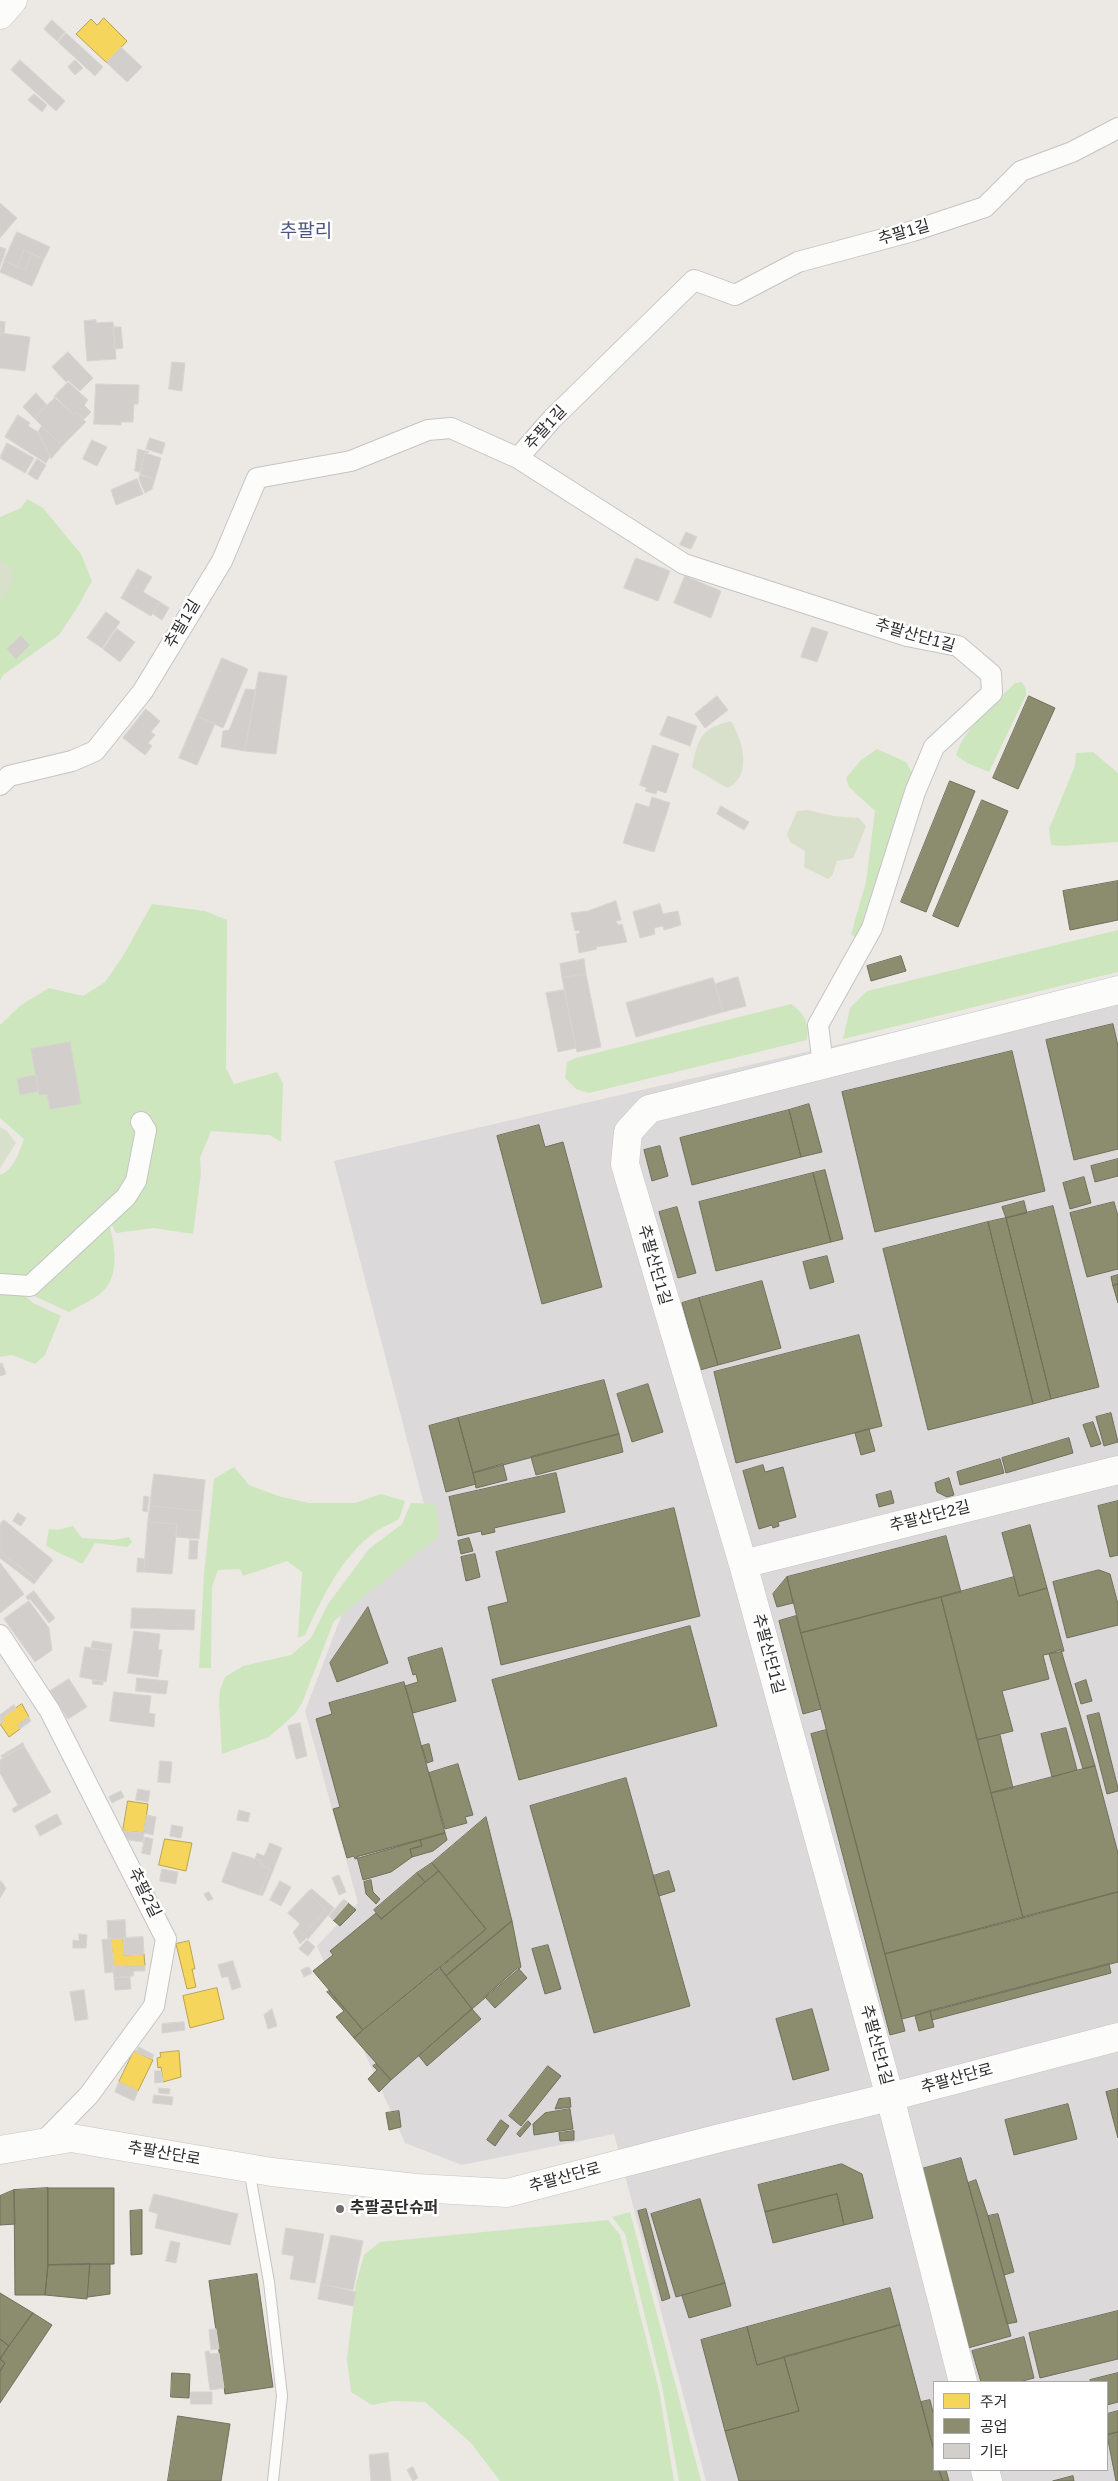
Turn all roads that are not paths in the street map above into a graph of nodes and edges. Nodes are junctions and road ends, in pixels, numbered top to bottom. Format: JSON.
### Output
{"nodes":[{"id":1,"x":13,"y":0,"type":"edge"},
{"id":2,"x":0,"y":15,"type":"edge"},
{"id":3,"x":1118,"y":128,"type":"edge"},
{"id":4,"x":518,"y":458,"type":"junction"},
{"id":5,"x":0,"y":785,"type":"edge"},
{"id":6,"x":1118,"y":990,"type":"edge"},
{"id":7,"x":823,"y":1065,"type":"junction"},
{"id":8,"x":141,"y":1122,"type":"dead end"},
{"id":9,"x":0,"y":1284,"type":"edge"},
{"id":10,"x":1118,"y":1470,"type":"edge"},
{"id":11,"x":743,"y":1564,"type":"junction"},
{"id":12,"x":0,"y":1635,"type":"edge"},
{"id":13,"x":1118,"y":2037,"type":"edge"},
{"id":14,"x":890,"y":2097,"type":"junction"},
{"id":15,"x":42,"y":2143,"type":"junction"},
{"id":16,"x":0,"y":2150,"type":"edge"},
{"id":17,"x":249,"y":2168,"type":"junction"},
{"id":18,"x":963,"y":2381,"type":"edge"},
{"id":19,"x":273,"y":2481,"type":"edge"}],
"edges":[{"from":1,"to":2,"type":"street"},
{"from":3,"to":4,"type":"street","name":"추팔1길"},
{"from":4,"to":5,"type":"street","name":"추팔1길"},
{"from":4,"to":7,"type":"street","name":"추팔산단1길"},
{"from":6,"to":7,"type":"street","name":"추팔산단1길"},
{"from":7,"to":11,"type":"street","name":"추팔산단1길"},
{"from":8,"to":9,"type":"street"},
{"from":10,"to":11,"type":"street","name":"추팔산단2길"},
{"from":11,"to":14,"type":"street","name":"추팔산단1길"},
{"from":12,"to":15,"type":"street","name":"추팔2길"},
{"from":13,"to":14,"type":"street","name":"추팔산단로"},
{"from":14,"to":17,"type":"street","name":"추팔산단로"},
{"from":14,"to":18,"type":"street","name":"추팔산단1길"},
{"from":15,"to":16,"type":"street","name":"추팔산단로"},
{"from":15,"to":17,"type":"street","name":"추팔산단로"},
{"from":17,"to":19,"type":"lane"}]}
